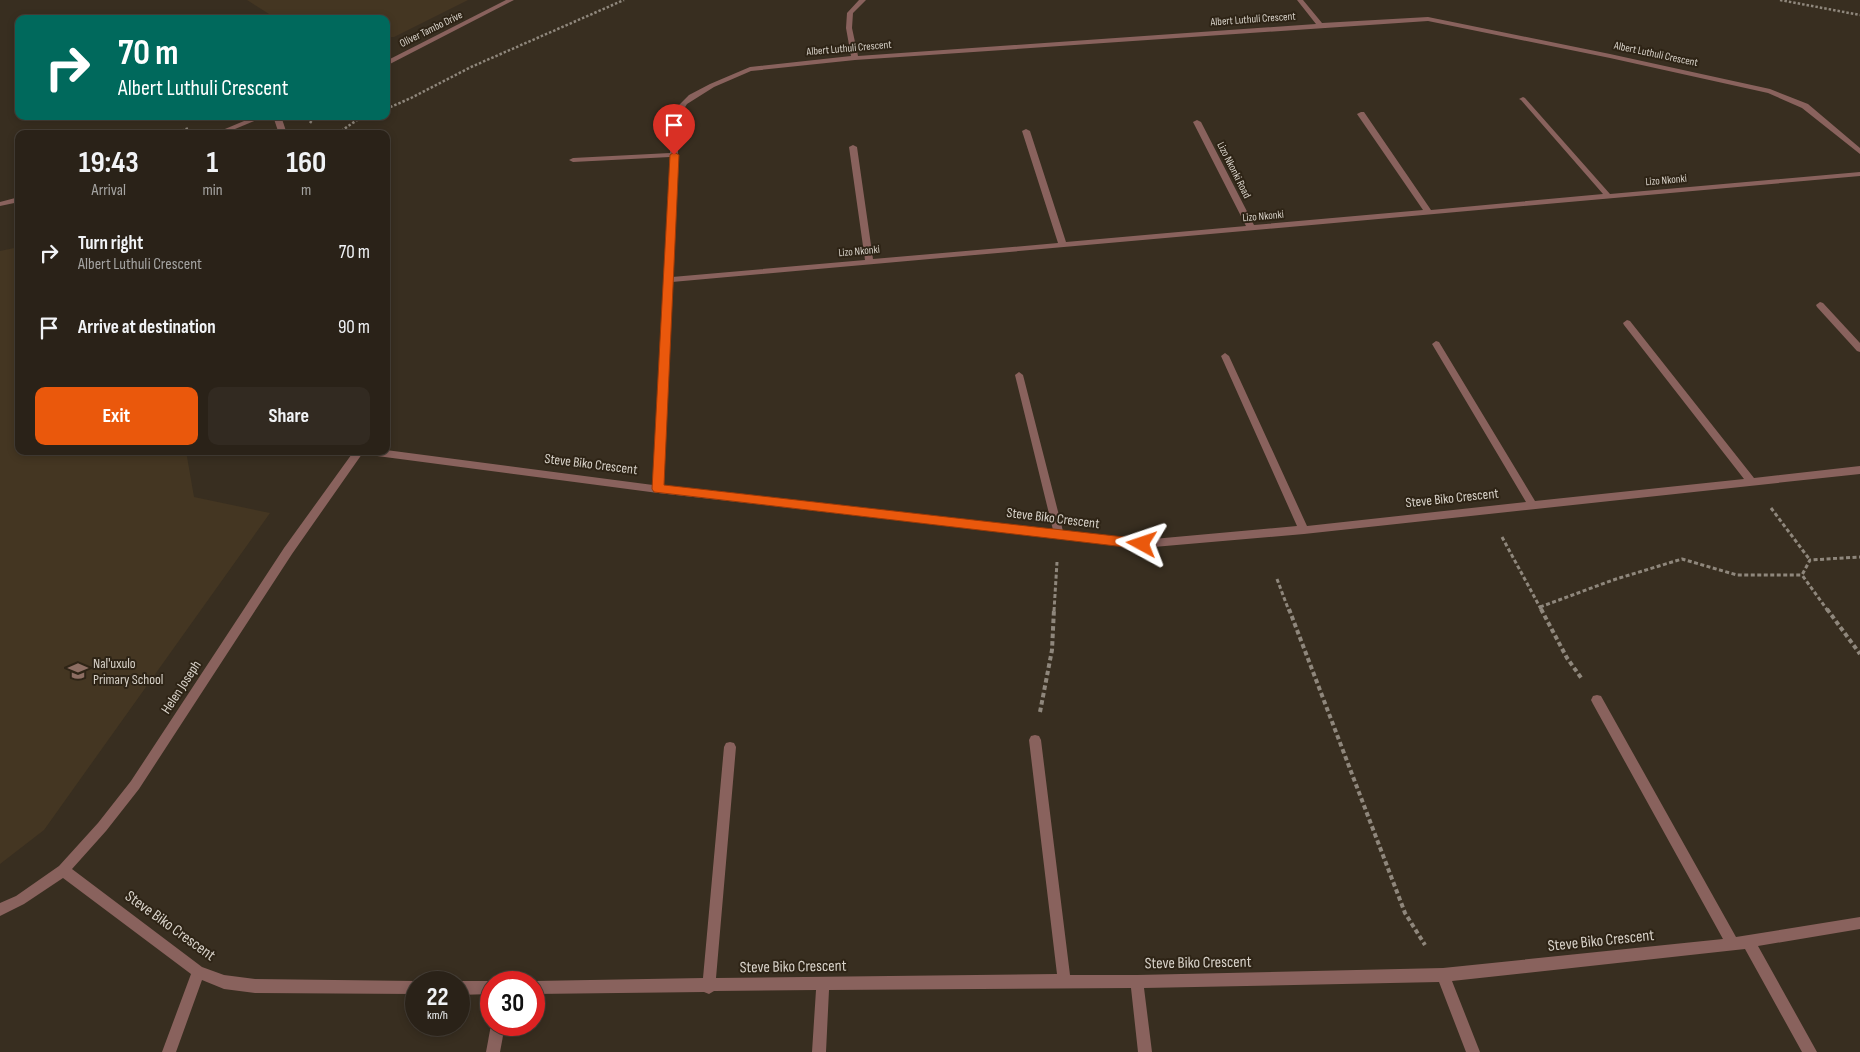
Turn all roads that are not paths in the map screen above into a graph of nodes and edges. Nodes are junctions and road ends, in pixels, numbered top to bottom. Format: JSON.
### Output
{"nodes":[{"id":1,"x":511,"y":0,"type":"edge"},
{"id":2,"x":863,"y":0,"type":"edge"},
{"id":3,"x":1300,"y":0,"type":"edge"},
{"id":4,"x":1321,"y":26,"type":"junction"},
{"id":5,"x":854,"y":58,"type":"junction"},
{"id":6,"x":390,"y":62,"type":"edge"},
{"id":7,"x":1523,"y":99,"type":"dead end"},
{"id":8,"x":1361,"y":114,"type":"dead end"},
{"id":9,"x":253,"y":120,"type":"edge"},
{"id":10,"x":1197,"y":122,"type":"dead end"},
{"id":11,"x":226,"y":130,"type":"edge"},
{"id":12,"x":1026,"y":131,"type":"dead end"},
{"id":13,"x":853,"y":147,"type":"dead end"},
{"id":14,"x":1860,"y":152,"type":"edge"},
{"id":15,"x":674,"y":155,"type":"junction"},
{"id":16,"x":573,"y":160,"type":"dead end"},
{"id":17,"x":1860,"y":174,"type":"edge"},
{"id":18,"x":1608,"y":197,"type":"junction"},
{"id":19,"x":15,"y":200,"type":"edge"},
{"id":20,"x":0,"y":204,"type":"edge"},
{"id":21,"x":1429,"y":212,"type":"junction"},
{"id":22,"x":1252,"y":228,"type":"junction"},
{"id":23,"x":1063,"y":245,"type":"junction"},
{"id":24,"x":869,"y":261,"type":"junction"},
{"id":25,"x":668,"y":280,"type":"junction"},
{"id":26,"x":1820,"y":305,"type":"dead end"},
{"id":27,"x":1627,"y":323,"type":"dead end"},
{"id":28,"x":1436,"y":344,"type":"dead end"},
{"id":29,"x":1860,"y":348,"type":"edge"},
{"id":30,"x":1225,"y":356,"type":"dead end"},
{"id":31,"x":1020,"y":374,"type":"dead end"},
{"id":32,"x":390,"y":454,"type":"edge"},
{"id":33,"x":356,"y":455,"type":"edge"},
{"id":34,"x":1860,"y":470,"type":"edge"},
{"id":35,"x":1752,"y":482,"type":"junction"},
{"id":36,"x":658,"y":489,"type":"junction"},
{"id":37,"x":1533,"y":506,"type":"junction"},
{"id":38,"x":1304,"y":530,"type":"junction"},
{"id":39,"x":1059,"y":535,"type":"junction"},
{"id":40,"x":1596,"y":700,"type":"road end"},
{"id":41,"x":1035,"y":740,"type":"road end"},
{"id":42,"x":730,"y":747,"type":"dead end"},
{"id":43,"x":63,"y":870,"type":"junction"},
{"id":44,"x":0,"y":910,"type":"edge"},
{"id":45,"x":1860,"y":923,"type":"edge"},
{"id":46,"x":1748,"y":942,"type":"junction"},
{"id":47,"x":1733,"y":944,"type":"junction"},
{"id":48,"x":198,"y":972,"type":"junction"},
{"id":49,"x":1444,"y":975,"type":"junction"},
{"id":50,"x":1064,"y":981,"type":"junction"},
{"id":51,"x":1137,"y":982,"type":"junction"},
{"id":52,"x":823,"y":983,"type":"junction"},
{"id":53,"x":709,"y":986,"type":"junction"},
{"id":54,"x":405,"y":988,"type":"edge"},
{"id":55,"x":545,"y":988,"type":"edge"},
{"id":56,"x":496,"y":1036,"type":"edge"},
{"id":57,"x":168,"y":1052,"type":"edge"},
{"id":58,"x":493,"y":1052,"type":"edge"},
{"id":59,"x":819,"y":1052,"type":"edge"},
{"id":60,"x":1145,"y":1052,"type":"edge"},
{"id":61,"x":1473,"y":1052,"type":"edge"},
{"id":62,"x":1810,"y":1052,"type":"edge"}],
"edges":[{"from":1,"to":6,"type":"street","name":"Oliver Tambo Drive"},
{"from":2,"to":5,"type":"street"},
{"from":3,"to":4,"type":"street"},
{"from":4,"to":5,"type":"street","name":"Albert Luthuli Crescent"},
{"from":4,"to":14,"type":"street","name":"Albert Luthuli Crescent"},
{"from":5,"to":15,"type":"street","name":"Albert Luthuli Crescent"},
{"from":7,"to":18,"type":"street"},
{"from":8,"to":21,"type":"street"},
{"from":9,"to":11,"type":"street"},
{"from":10,"to":22,"type":"street","name":"Lizo Nkonki Road"},
{"from":12,"to":23,"type":"street"},
{"from":13,"to":24,"type":"street"},
{"from":15,"to":16,"type":"street"},
{"from":15,"to":25,"type":"street","name":"Albert Luthuli Crescent"},
{"from":17,"to":18,"type":"street","name":"Lizo Nkonki"},
{"from":18,"to":21,"type":"street","name":"Lizo Nkonki"},
{"from":19,"to":20,"type":"street"},
{"from":21,"to":22,"type":"street","name":"Lizo Nkonki"},
{"from":22,"to":23,"type":"street","name":"Lizo Nkonki"},
{"from":23,"to":24,"type":"street","name":"Lizo Nkonki"},
{"from":24,"to":25,"type":"street","name":"Lizo Nkonki"},
{"from":25,"to":36,"type":"street","name":"Albert Luthuli Crescent"},
{"from":26,"to":29,"type":"street"},
{"from":27,"to":35,"type":"street"},
{"from":28,"to":37,"type":"street"},
{"from":30,"to":38,"type":"street"},
{"from":31,"to":39,"type":"street"},
{"from":32,"to":36,"type":"street","name":"Steve Biko Crescent"},
{"from":33,"to":43,"type":"street","name":"Helen Joseph"},
{"from":34,"to":35,"type":"street","name":"Steve Biko Crescent"},
{"from":35,"to":37,"type":"street","name":"Steve Biko Crescent"},
{"from":36,"to":39,"type":"street","name":"Steve Biko Crescent"},
{"from":37,"to":38,"type":"street","name":"Steve Biko Crescent"},
{"from":38,"to":39,"type":"street","name":"Steve Biko Crescent"},
{"from":40,"to":47,"type":"street"},
{"from":41,"to":50,"type":"street"},
{"from":42,"to":53,"type":"street"},
{"from":43,"to":44,"type":"street","name":"Helen Joseph"},
{"from":43,"to":48,"type":"street","name":"Steve Biko Crescent"},
{"from":45,"to":46,"type":"street","name":"Steve Biko Crescent"},
{"from":46,"to":47,"type":"street","name":"Steve Biko Crescent"},
{"from":46,"to":62,"type":"street"},
{"from":47,"to":49,"type":"street","name":"Steve Biko Crescent"},
{"from":48,"to":54,"type":"street","name":"Steve Biko Crescent"},
{"from":48,"to":57,"type":"street"},
{"from":49,"to":51,"type":"street","name":"Steve Biko Crescent"},
{"from":49,"to":61,"type":"street"},
{"from":50,"to":51,"type":"street","name":"Steve Biko Crescent"},
{"from":50,"to":52,"type":"street","name":"Steve Biko Crescent"},
{"from":51,"to":60,"type":"street"},
{"from":52,"to":53,"type":"street","name":"Steve Biko Crescent"},
{"from":52,"to":59,"type":"street"},
{"from":53,"to":55,"type":"street","name":"Steve Biko Crescent"},
{"from":56,"to":58,"type":"street"}]}
